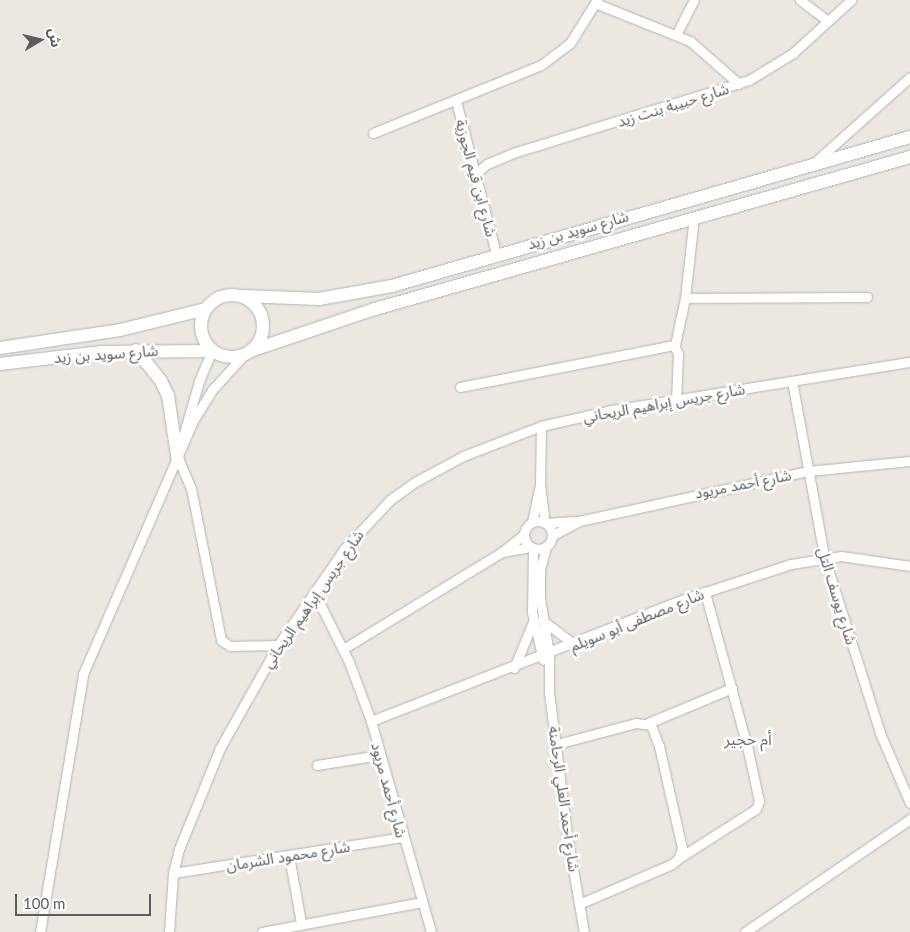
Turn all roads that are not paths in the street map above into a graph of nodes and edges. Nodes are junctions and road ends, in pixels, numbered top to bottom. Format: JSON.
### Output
{"nodes":[{"id":1,"x":694,"y":0,"type":"edge"},
{"id":2,"x":800,"y":0,"type":"edge"},
{"id":3,"x":850,"y":0,"type":"edge"},
{"id":4,"x":596,"y":1,"type":"edge"},
{"id":5,"x":828,"y":21,"type":"junction"},
{"id":6,"x":676,"y":33,"type":"junction"},
{"id":7,"x":910,"y":77,"type":"edge"},
{"id":8,"x":739,"y":84,"type":"junction"},
{"id":9,"x":456,"y":101,"type":"junction"},
{"id":10,"x":373,"y":133,"type":"dead end"},
{"id":11,"x":910,"y":137,"type":"edge"},
{"id":12,"x":910,"y":157,"type":"edge"},
{"id":13,"x":815,"y":162,"type":"junction"},
{"id":14,"x":475,"y":174,"type":"junction"},
{"id":15,"x":694,"y":217,"type":"junction"},
{"id":16,"x":496,"y":254,"type":"junction"},
{"id":17,"x":243,"y":296,"type":"junction"},
{"id":18,"x":867,"y":297,"type":"dead end"},
{"id":19,"x":685,"y":298,"type":"junction"},
{"id":20,"x":206,"y":309,"type":"junction"},
{"id":21,"x":675,"y":345,"type":"junction"},
{"id":22,"x":0,"y":348,"type":"edge"},
{"id":23,"x":136,"y":350,"type":"junction"},
{"id":24,"x":212,"y":350,"type":"junction"},
{"id":25,"x":247,"y":353,"type":"junction"},
{"id":26,"x":910,"y":362,"type":"edge"},
{"id":27,"x":0,"y":364,"type":"edge"},
{"id":28,"x":792,"y":382,"type":"junction"},
{"id":29,"x":460,"y":388,"type":"dead end"},
{"id":30,"x":676,"y":399,"type":"junction"},
{"id":31,"x":542,"y":426,"type":"junction"},
{"id":32,"x":178,"y":461,"type":"junction"},
{"id":33,"x":910,"y":461,"type":"edge"},
{"id":34,"x":808,"y":471,"type":"junction"},
{"id":35,"x":540,"y":484,"type":"junction"},
{"id":36,"x":579,"y":521,"type":"junction"},
{"id":37,"x":532,"y":522,"type":"junction"},
{"id":38,"x":546,"y":523,"type":"junction"},
{"id":39,"x":524,"y":534,"type":"junction"},
{"id":40,"x":553,"y":535,"type":"junction"},
{"id":41,"x":546,"y":547,"type":"junction"},
{"id":42,"x":532,"y":548,"type":"junction"},
{"id":43,"x":502,"y":552,"type":"junction"},
{"id":44,"x":824,"y":556,"type":"junction"},
{"id":45,"x":910,"y":566,"type":"edge"},
{"id":46,"x":314,"y":592,"type":"junction"},
{"id":47,"x":705,"y":592,"type":"junction"},
{"id":48,"x":538,"y":621,"type":"junction"},
{"id":49,"x":574,"y":644,"type":"junction"},
{"id":50,"x":278,"y":645,"type":"junction"},
{"id":51,"x":344,"y":649,"type":"junction"},
{"id":52,"x":545,"y":655,"type":"junction"},
{"id":53,"x":514,"y":668,"type":"junction"},
{"id":54,"x":732,"y":688,"type":"junction"},
{"id":55,"x":371,"y":722,"type":"junction"},
{"id":56,"x":648,"y":723,"type":"junction"},
{"id":57,"x":557,"y":744,"type":"junction"},
{"id":58,"x":379,"y":755,"type":"junction"},
{"id":59,"x":317,"y":765,"type":"dead end"},
{"id":60,"x":910,"y":803,"type":"edge"},
{"id":61,"x":910,"y":819,"type":"edge"},
{"id":62,"x":402,"y":837,"type":"junction"},
{"id":63,"x":289,"y":856,"type":"junction"},
{"id":64,"x":679,"y":858,"type":"junction"},
{"id":65,"x":173,"y":874,"type":"junction"},
{"id":66,"x":422,"y":902,"type":"junction"},
{"id":67,"x":579,"y":904,"type":"junction"},
{"id":68,"x":301,"y":923,"type":"junction"},
{"id":69,"x":40,"y":932,"type":"edge"},
{"id":70,"x":169,"y":932,"type":"edge"},
{"id":71,"x":262,"y":932,"type":"edge"},
{"id":72,"x":431,"y":932,"type":"edge"},
{"id":73,"x":584,"y":932,"type":"edge"},
{"id":74,"x":745,"y":932,"type":"edge"}],
"edges":[{"from":1,"to":6,"type":"street"},
{"from":2,"to":5,"type":"street"},
{"from":3,"to":5,"type":"street","name":"شارع حبيبة بنت زيد"},
{"from":4,"to":6,"type":"street"},
{"from":4,"to":9,"type":"street","name":"شارع ابن قيم الجوزية"},
{"from":5,"to":8,"type":"street","name":"شارع حبيبة بنت زيد"},
{"from":6,"to":8,"type":"street"},
{"from":7,"to":13,"type":"street"},
{"from":8,"to":14,"type":"street","name":"شارع حبيبة بنت زيد"},
{"from":9,"to":10,"type":"street","name":"شارع ابن قيم الجوزية"},
{"from":9,"to":14,"type":"street","name":"شارع ابن قيم الجوزية"},
{"from":11,"to":13,"type":"main road","name":"شارع سويد بن زيد"},
{"from":12,"to":15,"type":"main road","name":"شارع سويد بن زيد"},
{"from":13,"to":16,"type":"main road","name":"شارع سويد بن زيد"},
{"from":14,"to":16,"type":"street","name":"شارع ابن قيم الجوزية"},
{"from":15,"to":19,"type":"street"},
{"from":15,"to":25,"type":"main road","name":"شارع سويد بن زيد"},
{"from":16,"to":17,"type":"main road","name":"شارع سويد بن زيد"},
{"from":17,"to":20,"type":"main road"},
{"from":17,"to":25,"type":"main road"},
{"from":18,"to":19,"type":"street"},
{"from":19,"to":21,"type":"street"},
{"from":20,"to":22,"type":"main road","name":"شارع سويد بن زيد"},
{"from":20,"to":24,"type":"main road"},
{"from":21,"to":29,"type":"street"},
{"from":21,"to":30,"type":"street"},
{"from":23,"to":24,"type":"main road","name":"شارع سويد بن زيد"},
{"from":23,"to":27,"type":"main road","name":"شارع سويد بن زيد"},
{"from":23,"to":32,"type":"main road"},
{"from":24,"to":25,"type":"main road"},
{"from":24,"to":32,"type":"street"},
{"from":25,"to":32,"type":"street"},
{"from":26,"to":28,"type":"street","name":"شارع جريس إبراهيم الريحاني"},
{"from":28,"to":30,"type":"street","name":"شارع جريس إبراهيم الريحاني"},
{"from":28,"to":34,"type":"street","name":"شارع يوسف التل"},
{"from":30,"to":31,"type":"street","name":"شارع جريس إبراهيم الريحاني"},
{"from":31,"to":35,"type":"street"},
{"from":31,"to":46,"type":"street","name":"شارع جريس إبراهيم الريحاني"},
{"from":32,"to":50,"type":"street"},
{"from":32,"to":69,"type":"street"},
{"from":33,"to":34,"type":"street","name":"شارع أحمد مريود"},
{"from":34,"to":36,"type":"street","name":"شارع أحمد مريود"},
{"from":34,"to":44,"type":"street","name":"شارع يوسف التل"},
{"from":35,"to":37,"type":"street"},
{"from":35,"to":38,"type":"street"},
{"from":36,"to":38,"type":"street","name":"شارع أحمد مريود"},
{"from":36,"to":40,"type":"street","name":"شارع أحمد مريود"},
{"from":37,"to":38,"type":"street"},
{"from":37,"to":39,"type":"street"},
{"from":38,"to":40,"type":"street"},
{"from":39,"to":42,"type":"street"},
{"from":39,"to":43,"type":"street"},
{"from":40,"to":41,"type":"street"},
{"from":41,"to":42,"type":"street"},
{"from":41,"to":48,"type":"street","name":"شارع أحمد العلي الرحامنة"},
{"from":42,"to":43,"type":"street"},
{"from":42,"to":48,"type":"street","name":"شارع أحمد العلي الرحامنة"},
{"from":43,"to":51,"type":"street"},
{"from":44,"to":45,"type":"street","name":"شارع مصطفى أبو سويلم"},
{"from":44,"to":47,"type":"street","name":"شارع مصطفى أبو سويلم"},
{"from":44,"to":60,"type":"street","name":"شارع يوسف التل"},
{"from":46,"to":50,"type":"street","name":"شارع جريس إبراهيم الريحاني"},
{"from":46,"to":51,"type":"street","name":"شارع أحمد مريود"},
{"from":47,"to":49,"type":"street","name":"شارع مصطفى أبو سويلم"},
{"from":47,"to":54,"type":"street"},
{"from":48,"to":49,"type":"street"},
{"from":48,"to":52,"type":"street","name":"شارع أحمد العلي الرحامنة"},
{"from":48,"to":53,"type":"street","name":"شارع أحمد العلي الرحامنة"},
{"from":49,"to":52,"type":"street","name":"شارع مصطفى أبو سويلم"},
{"from":50,"to":65,"type":"street","name":"شارع جريس إبراهيم الريحاني"},
{"from":51,"to":55,"type":"street","name":"شارع أحمد مريود"},
{"from":52,"to":53,"type":"street","name":"شارع مصطفى أبو سويلم"},
{"from":52,"to":57,"type":"street","name":"شارع أحمد العلي الرحامنة"},
{"from":53,"to":55,"type":"street","name":"شارع مصطفى أبو سويلم"},
{"from":54,"to":56,"type":"street"},
{"from":54,"to":64,"type":"street"},
{"from":55,"to":58,"type":"street","name":"شارع أحمد مريود"},
{"from":56,"to":57,"type":"street"},
{"from":56,"to":64,"type":"street"},
{"from":57,"to":67,"type":"street","name":"شارع أحمد العلي الرحامنة"},
{"from":58,"to":59,"type":"street"},
{"from":58,"to":62,"type":"street","name":"شارع أحمد مريود"},
{"from":61,"to":74,"type":"street"},
{"from":62,"to":63,"type":"street","name":"شارع محمود الشرمان"},
{"from":62,"to":66,"type":"street","name":"شارع أحمد مريود"},
{"from":63,"to":65,"type":"street","name":"شارع محمود الشرمان"},
{"from":63,"to":68,"type":"street"},
{"from":64,"to":67,"type":"street"},
{"from":65,"to":70,"type":"street","name":"شارع جريس إبراهيم الريحاني"},
{"from":66,"to":68,"type":"street"},
{"from":66,"to":72,"type":"street","name":"شارع أحمد مريود"},
{"from":67,"to":73,"type":"street","name":"شارع أحمد العلي الرحامنة"},
{"from":68,"to":71,"type":"street"}]}
